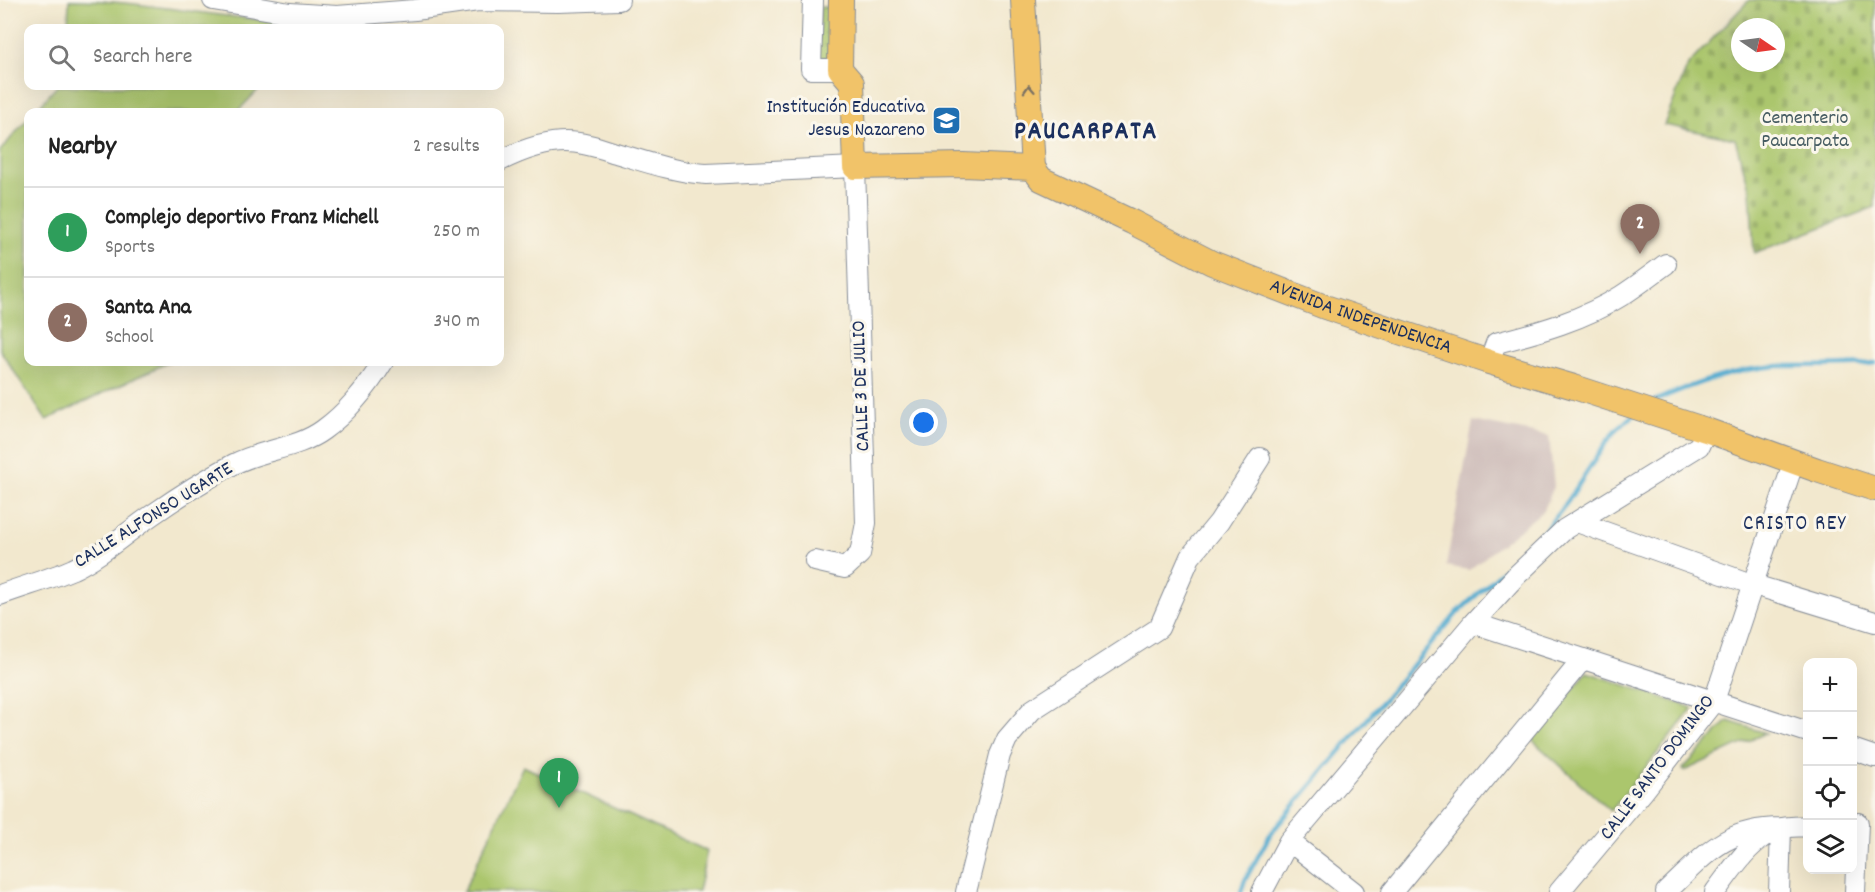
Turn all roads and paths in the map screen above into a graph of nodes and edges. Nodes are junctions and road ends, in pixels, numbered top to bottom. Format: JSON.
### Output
{"nodes":[{"id":1,"x":213,"y":0,"type":"edge"},
{"id":2,"x":619,"y":0,"type":"edge"},
{"id":3,"x":813,"y":0,"type":"edge"},
{"id":4,"x":840,"y":0,"type":"edge"},
{"id":5,"x":1023,"y":0,"type":"edge"},
{"id":6,"x":337,"y":8,"type":"edge"},
{"id":7,"x":840,"y":69,"type":"junction"},
{"id":8,"x":504,"y":159,"type":"edge"},
{"id":9,"x":855,"y":166,"type":"junction"},
{"id":10,"x":1033,"y":168,"type":"junction"},
{"id":11,"x":1666,"y":264,"type":"dead end"},
{"id":12,"x":1489,"y":362,"type":"junction"},
{"id":13,"x":380,"y":366,"type":"edge"},
{"id":14,"x":1707,"y":430,"type":"junction"},
{"id":15,"x":1260,"y":458,"type":"dead end"},
{"id":16,"x":1794,"y":461,"type":"junction"},
{"id":17,"x":1875,"y":489,"type":"edge"},
{"id":18,"x":1576,"y":522,"type":"junction"},
{"id":19,"x":815,"y":561,"type":"dead end"},
{"id":20,"x":1752,"y":584,"type":"junction"},
{"id":21,"x":0,"y":595,"type":"edge"},
{"id":22,"x":1875,"y":622,"type":"edge"},
{"id":23,"x":1473,"y":623,"type":"junction"},
{"id":24,"x":1583,"y":659,"type":"junction"},
{"id":25,"x":1714,"y":701,"type":"junction"},
{"id":26,"x":1803,"y":730,"type":"edge"},
{"id":27,"x":1857,"y":751,"type":"edge"},
{"id":28,"x":1875,"y":757,"type":"edge"},
{"id":29,"x":1862,"y":823,"type":"edge"},
{"id":30,"x":1803,"y":826,"type":"edge"},
{"id":31,"x":1780,"y":828,"type":"junction"},
{"id":32,"x":1289,"y":841,"type":"junction"},
{"id":33,"x":966,"y":892,"type":"edge"},
{"id":34,"x":1262,"y":892,"type":"edge"},
{"id":35,"x":1354,"y":892,"type":"edge"},
{"id":36,"x":1392,"y":892,"type":"edge"},
{"id":37,"x":1559,"y":892,"type":"edge"},
{"id":38,"x":1666,"y":892,"type":"edge"},
{"id":39,"x":1715,"y":892,"type":"edge"},
{"id":40,"x":1779,"y":892,"type":"edge"},
{"id":41,"x":1855,"y":892,"type":"edge"}],
"edges":[{"from":1,"to":6,"type":"street"},
{"from":2,"to":6,"type":"street"},
{"from":3,"to":7,"type":"street"},
{"from":4,"to":7,"type":"main road"},
{"from":10,"to":5,"type":"main road","one_way":true},
{"from":7,"to":9,"type":"main road"},
{"from":8,"to":9,"type":"street"},
{"from":9,"to":10,"type":"main road"},
{"from":9,"to":19,"type":"street","name":"CALLE 3 DE JULIO"},
{"from":10,"to":12,"type":"main road","name":"AVENIDA INDEPENDENCIA"},
{"from":11,"to":12,"type":"street"},
{"from":12,"to":14,"type":"main road","name":"AVENIDA INDEPENDENCIA"},
{"from":13,"to":21,"type":"street","name":"CALLE ALFONSO UGARTE"},
{"from":14,"to":16,"type":"main road","name":"AVENIDA INDEPENDENCIA"},
{"from":14,"to":18,"type":"street"},
{"from":15,"to":33,"type":"street"},
{"from":16,"to":17,"type":"main road","name":"AVENIDA INDEPENDENCIA"},
{"from":16,"to":20,"type":"street","name":"CALLE SANTO DOMINGO"},
{"from":18,"to":20,"type":"street"},
{"from":18,"to":23,"type":"street"},
{"from":20,"to":22,"type":"street"},
{"from":20,"to":25,"type":"street","name":"CALLE SANTO DOMINGO"},
{"from":23,"to":24,"type":"street"},
{"from":23,"to":32,"type":"street"},
{"from":24,"to":25,"type":"street"},
{"from":24,"to":36,"type":"street"},
{"from":25,"to":26,"type":"street"},
{"from":25,"to":37,"type":"street","name":"CALLE SANTO DOMINGO"},
{"from":27,"to":28,"type":"street"},
{"from":29,"to":41,"type":"street"},
{"from":30,"to":31,"type":"street"},
{"from":31,"to":38,"type":"street"},
{"from":31,"to":39,"type":"street"},
{"from":31,"to":40,"type":"street"},
{"from":32,"to":34,"type":"street"},
{"from":32,"to":35,"type":"street"}]}
